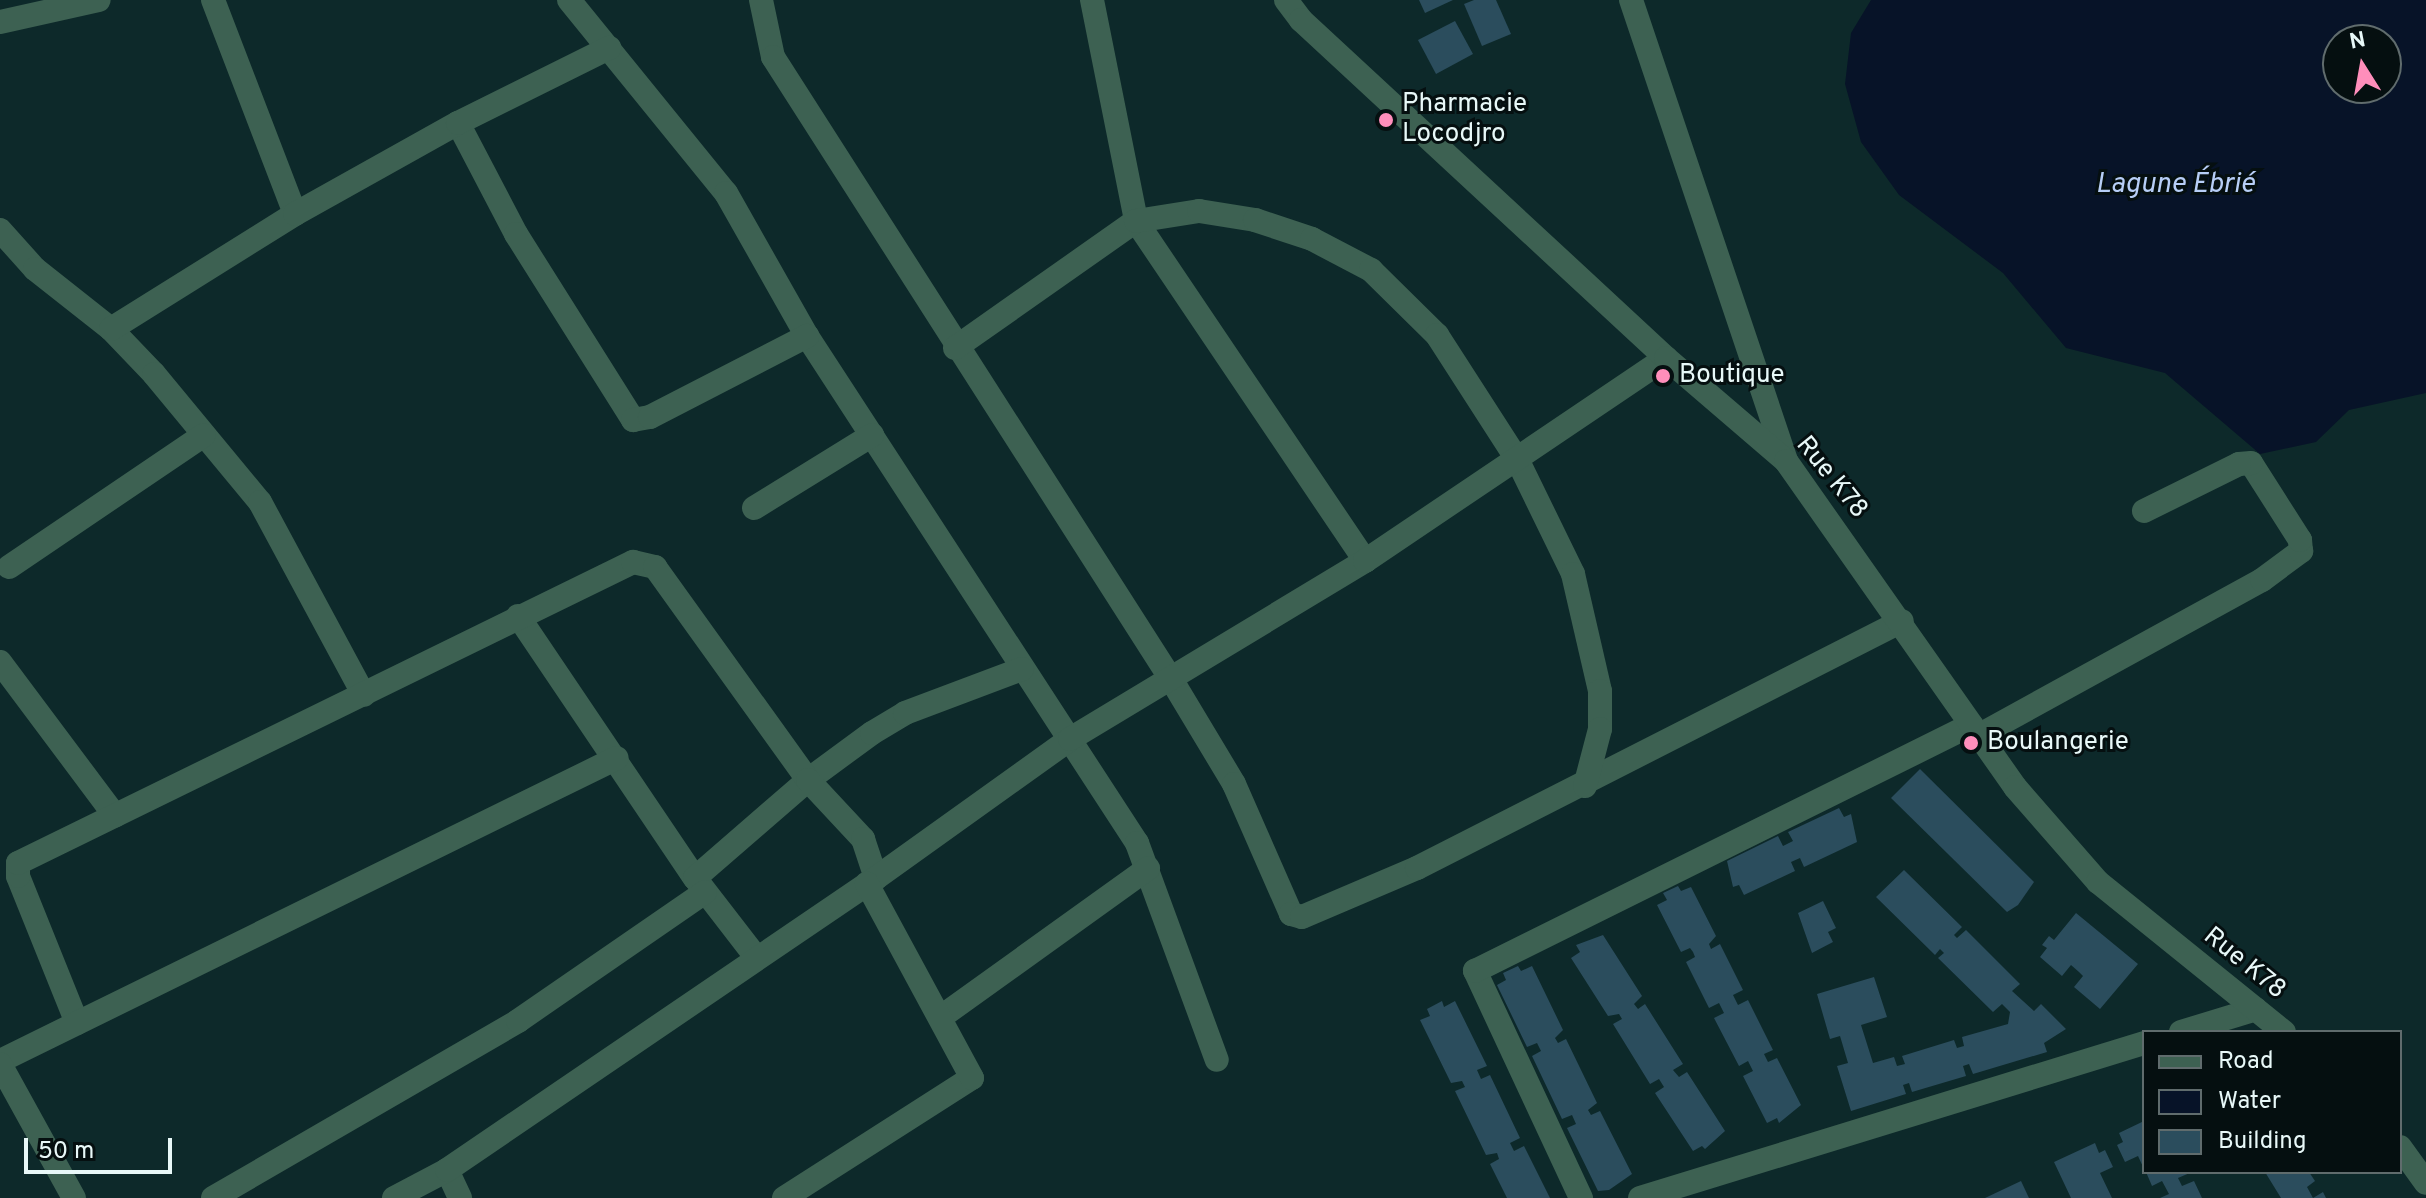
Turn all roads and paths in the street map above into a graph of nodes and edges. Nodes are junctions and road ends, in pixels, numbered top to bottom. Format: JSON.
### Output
{"nodes":[{"id":1,"x":99,"y":0,"type":"edge"},
{"id":2,"x":213,"y":0,"type":"edge"},
{"id":3,"x":569,"y":0,"type":"edge"},
{"id":4,"x":761,"y":0,"type":"edge"},
{"id":5,"x":1092,"y":0,"type":"edge"},
{"id":6,"x":1286,"y":0,"type":"edge"},
{"id":7,"x":1631,"y":0,"type":"edge"},
{"id":8,"x":0,"y":22,"type":"edge"},
{"id":9,"x":609,"y":48,"type":"junction"},
{"id":10,"x":458,"y":123,"type":"junction"},
{"id":11,"x":295,"y":214,"type":"junction"},
{"id":12,"x":1136,"y":221,"type":"junction"},
{"id":13,"x":0,"y":230,"type":"edge"},
{"id":14,"x":111,"y":329,"type":"junction"},
{"id":15,"x":807,"y":336,"type":"junction"},
{"id":16,"x":955,"y":348,"type":"junction"},
{"id":17,"x":1666,"y":358,"type":"junction"},
{"id":18,"x":204,"y":435,"type":"junction"},
{"id":19,"x":872,"y":435,"type":"junction"},
{"id":20,"x":1517,"y":459,"type":"junction"},
{"id":21,"x":1786,"y":461,"type":"junction"},
{"id":22,"x":754,"y":508,"type":"dead end"},
{"id":23,"x":2144,"y":511,"type":"dead end"},
{"id":24,"x":1365,"y":561,"type":"junction"},
{"id":25,"x":9,"y":567,"type":"dead end"},
{"id":26,"x":518,"y":616,"type":"junction"},
{"id":27,"x":1902,"y":621,"type":"junction"},
{"id":28,"x":0,"y":662,"type":"edge"},
{"id":29,"x":1022,"y":669,"type":"junction"},
{"id":30,"x":1171,"y":679,"type":"junction"},
{"id":31,"x":364,"y":695,"type":"junction"},
{"id":32,"x":1975,"y":731,"type":"junction"},
{"id":33,"x":1070,"y":739,"type":"junction"},
{"id":34,"x":617,"y":758,"type":"junction"},
{"id":35,"x":808,"y":780,"type":"junction"},
{"id":36,"x":1585,"y":786,"type":"junction"},
{"id":37,"x":115,"y":816,"type":"junction"},
{"id":38,"x":1148,"y":868,"type":"junction"},
{"id":39,"x":871,"y":881,"type":"junction"},
{"id":40,"x":700,"y":885,"type":"junction"},
{"id":41,"x":756,"y":957,"type":"junction"},
{"id":42,"x":2256,"y":1009,"type":"junction"},
{"id":43,"x":941,"y":1017,"type":"junction"},
{"id":44,"x":77,"y":1023,"type":"junction"},
{"id":45,"x":2188,"y":1030,"type":"edge"},
{"id":46,"x":2282,"y":1030,"type":"edge"},
{"id":47,"x":2142,"y":1044,"type":"edge"},
{"id":48,"x":1217,"y":1060,"type":"dead end"},
{"id":49,"x":0,"y":1062,"type":"edge"},
{"id":50,"x":2402,"y":1150,"type":"edge"},
{"id":51,"x":447,"y":1170,"type":"junction"},
{"id":52,"x":2426,"y":1183,"type":"edge"},
{"id":53,"x":222,"y":1196,"type":"edge"},
{"id":54,"x":74,"y":1198,"type":"edge"},
{"id":55,"x":394,"y":1198,"type":"edge"},
{"id":56,"x":460,"y":1198,"type":"edge"},
{"id":57,"x":784,"y":1198,"type":"edge"},
{"id":58,"x":1581,"y":1198,"type":"edge"},
{"id":59,"x":1640,"y":1198,"type":"edge"}],
"edges":[{"from":1,"to":8,"type":"street"},
{"from":2,"to":11,"type":"street"},
{"from":3,"to":9,"type":"street"},
{"from":4,"to":16,"type":"street"},
{"from":5,"to":12,"type":"street"},
{"from":6,"to":17,"type":"street","name":"Rue K78"},
{"from":7,"to":21,"type":"street"},
{"from":9,"to":10,"type":"street"},
{"from":9,"to":15,"type":"street"},
{"from":10,"to":11,"type":"street"},
{"from":10,"to":15,"type":"street"},
{"from":11,"to":14,"type":"street"},
{"from":12,"to":16,"type":"street"},
{"from":12,"to":20,"type":"street"},
{"from":12,"to":24,"type":"street"},
{"from":13,"to":14,"type":"street"},
{"from":14,"to":18,"type":"street"},
{"from":15,"to":19,"type":"street"},
{"from":16,"to":30,"type":"street"},
{"from":17,"to":20,"type":"street"},
{"from":17,"to":21,"type":"street","name":"Rue K78"},
{"from":18,"to":25,"type":"street"},
{"from":18,"to":31,"type":"street"},
{"from":19,"to":22,"type":"street"},
{"from":19,"to":29,"type":"street"},
{"from":20,"to":24,"type":"street"},
{"from":20,"to":36,"type":"street"},
{"from":21,"to":27,"type":"street","name":"Rue K78"},
{"from":23,"to":32,"type":"street"},
{"from":24,"to":30,"type":"street"},
{"from":26,"to":31,"type":"street"},
{"from":26,"to":34,"type":"street"},
{"from":26,"to":35,"type":"street"},
{"from":27,"to":32,"type":"street","name":"Rue K78"},
{"from":27,"to":36,"type":"street"},
{"from":28,"to":37,"type":"street"},
{"from":29,"to":33,"type":"street"},
{"from":29,"to":35,"type":"street"},
{"from":30,"to":33,"type":"street"},
{"from":30,"to":36,"type":"street"},
{"from":31,"to":37,"type":"street"},
{"from":32,"to":42,"type":"street","name":"Rue K78"},
{"from":32,"to":58,"type":"street"},
{"from":33,"to":38,"type":"street"},
{"from":33,"to":39,"type":"street"},
{"from":34,"to":40,"type":"street"},
{"from":34,"to":44,"type":"street"},
{"from":35,"to":39,"type":"street"},
{"from":35,"to":40,"type":"street"},
{"from":37,"to":44,"type":"street"},
{"from":38,"to":43,"type":"street"},
{"from":38,"to":48,"type":"street"},
{"from":39,"to":41,"type":"street"},
{"from":39,"to":43,"type":"street"},
{"from":40,"to":41,"type":"street"},
{"from":40,"to":53,"type":"street"},
{"from":41,"to":51,"type":"street"},
{"from":42,"to":45,"type":"street"},
{"from":42,"to":46,"type":"street","name":"Rue K78"},
{"from":43,"to":57,"type":"street"},
{"from":44,"to":49,"type":"street"},
{"from":47,"to":59,"type":"street"},
{"from":49,"to":54,"type":"street"},
{"from":50,"to":52,"type":"street"},
{"from":51,"to":55,"type":"street"},
{"from":51,"to":56,"type":"street"}]}
